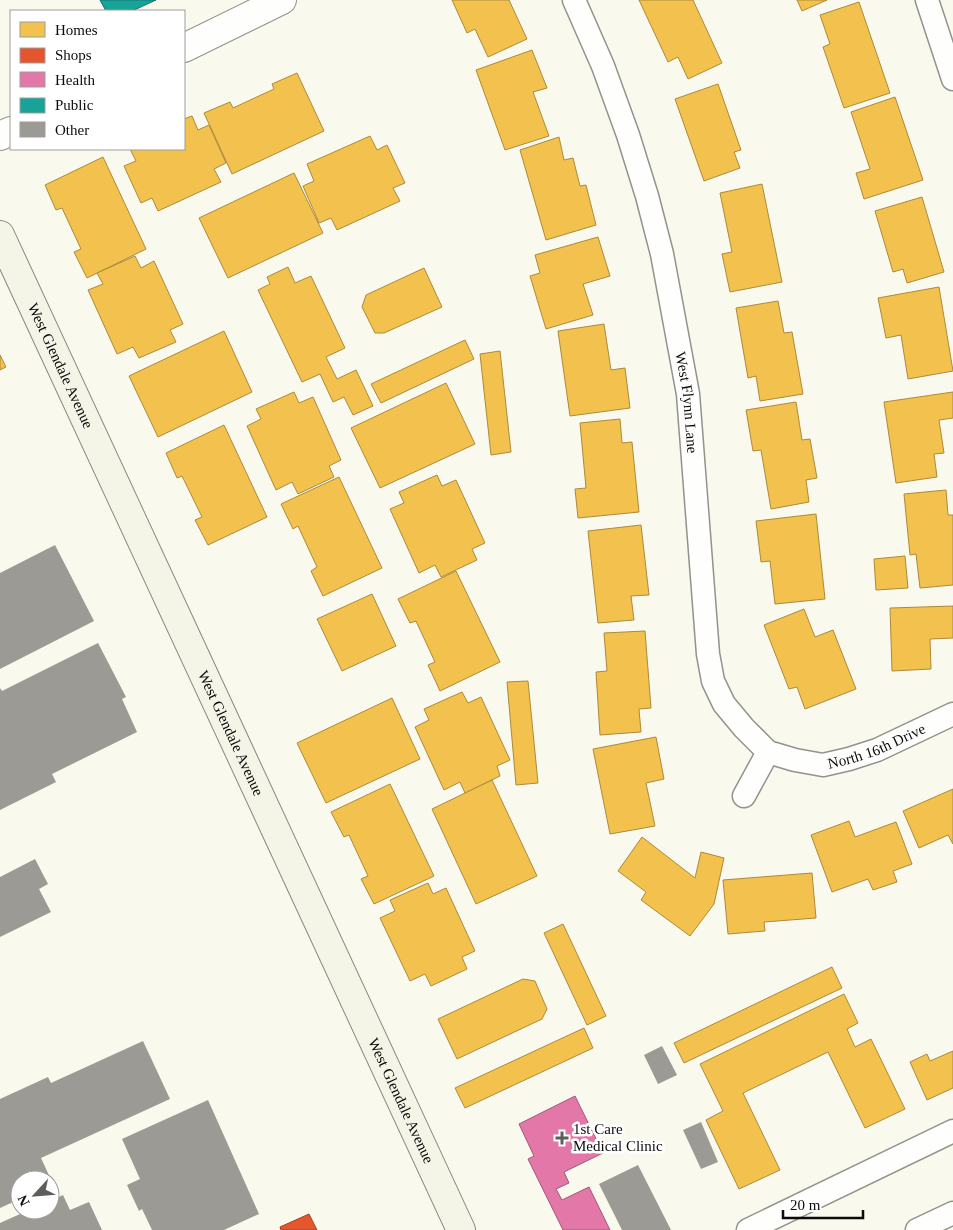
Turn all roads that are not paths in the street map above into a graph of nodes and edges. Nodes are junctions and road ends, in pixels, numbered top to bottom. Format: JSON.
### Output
{"nodes":[{"id":1,"x":282,"y":0,"type":"edge"},
{"id":2,"x":574,"y":0,"type":"edge"},
{"id":3,"x":927,"y":0,"type":"edge"},
{"id":4,"x":185,"y":48,"type":"edge"},
{"id":5,"x":953,"y":79,"type":"edge"},
{"id":6,"x":0,"y":235,"type":"edge"},
{"id":7,"x":953,"y":714,"type":"edge"},
{"id":8,"x":768,"y":752,"type":"junction"},
{"id":9,"x":744,"y":796,"type":"dead end"},
{"id":10,"x":953,"y":1131,"type":"edge"},
{"id":11,"x":953,"y":1213,"type":"edge"},
{"id":12,"x":461,"y":1230,"type":"edge"},
{"id":13,"x":748,"y":1230,"type":"edge"},
{"id":14,"x":917,"y":1230,"type":"edge"}],
"edges":[{"from":1,"to":4,"type":"street"},
{"from":2,"to":8,"type":"street","name":"West Flynn Lane"},
{"from":3,"to":5,"type":"street"},
{"from":6,"to":12,"type":"main road","name":"West Glendale Avenue"},
{"from":7,"to":8,"type":"street","name":"North 16th Drive"},
{"from":8,"to":9,"type":"street"},
{"from":10,"to":13,"type":"street"},
{"from":11,"to":14,"type":"street"}]}
